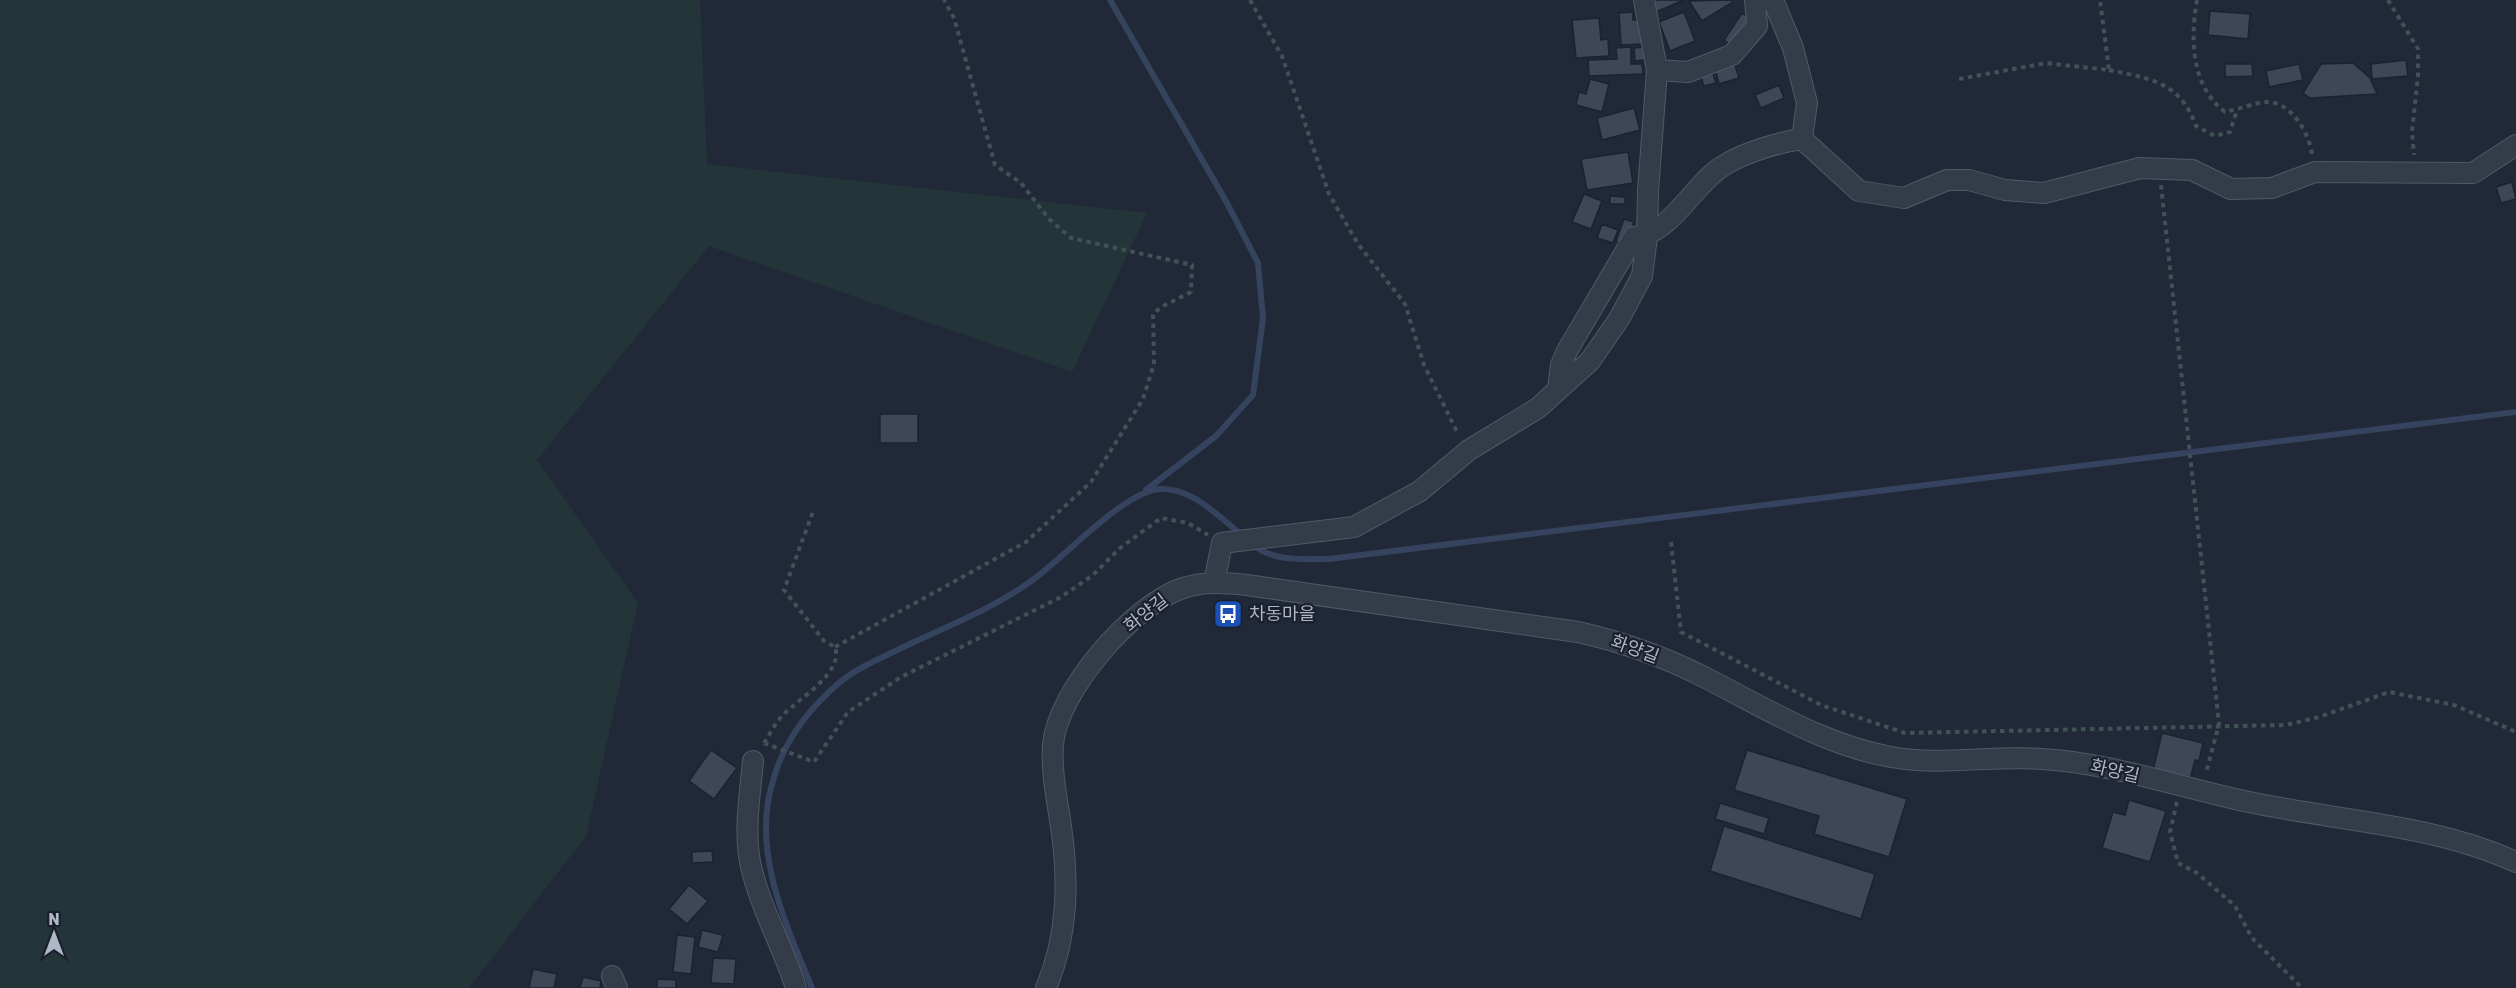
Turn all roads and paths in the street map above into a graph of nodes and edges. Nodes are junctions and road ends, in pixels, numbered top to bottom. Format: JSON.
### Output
{"nodes":[{"id":1,"x":944,"y":0,"type":"edge"},
{"id":2,"x":1250,"y":0,"type":"edge"},
{"id":3,"x":1644,"y":0,"type":"edge"},
{"id":4,"x":1755,"y":0,"type":"edge"},
{"id":5,"x":1773,"y":0,"type":"edge"},
{"id":6,"x":2100,"y":0,"type":"edge"},
{"id":7,"x":2197,"y":0,"type":"edge"},
{"id":8,"x":2388,"y":0,"type":"edge"},
{"id":9,"x":1657,"y":70,"type":"junction"},
{"id":10,"x":2109,"y":70,"type":"junction"},
{"id":11,"x":1959,"y":79,"type":"dead end"},
{"id":12,"x":2237,"y":110,"type":"junction"},
{"id":13,"x":1802,"y":139,"type":"junction"},
{"id":14,"x":2516,"y":146,"type":"edge"},
{"id":15,"x":2160,"y":169,"type":"junction"},
{"id":16,"x":2315,"y":172,"type":"junction"},
{"id":17,"x":2416,"y":174,"type":"junction"},
{"id":18,"x":1647,"y":237,"type":"junction"},
{"id":19,"x":1558,"y":388,"type":"junction"},
{"id":20,"x":1469,"y":450,"type":"junction"},
{"id":21,"x":814,"y":508,"type":"dead end"},
{"id":22,"x":1226,"y":542,"type":"junction"},
{"id":23,"x":1671,"y":542,"type":"dead end"},
{"id":24,"x":1214,"y":583,"type":"junction"},
{"id":25,"x":835,"y":647,"type":"junction"},
{"id":26,"x":2219,"y":724,"type":"junction"},
{"id":27,"x":2516,"y":732,"type":"edge"},
{"id":28,"x":764,"y":743,"type":"junction"},
{"id":29,"x":753,"y":761,"type":"joint"},
{"id":30,"x":2181,"y":787,"type":"junction"},
{"id":31,"x":2202,"y":792,"type":"junction"},
{"id":32,"x":2516,"y":862,"type":"edge"},
{"id":33,"x":796,"y":988,"type":"edge"},
{"id":34,"x":1046,"y":988,"type":"edge"},
{"id":35,"x":2302,"y":988,"type":"edge"}],
"edges":[{"from":1,"to":25,"type":"path"},
{"from":2,"to":20,"type":"path"},
{"from":3,"to":9,"type":"street"},
{"from":4,"to":9,"type":"street"},
{"from":5,"to":13,"type":"street"},
{"from":6,"to":10,"type":"path"},
{"from":7,"to":12,"type":"path"},
{"from":8,"to":17,"type":"path"},
{"from":9,"to":18,"type":"street"},
{"from":10,"to":11,"type":"path"},
{"from":10,"to":12,"type":"path"},
{"from":12,"to":16,"type":"path"},
{"from":13,"to":15,"type":"street"},
{"from":13,"to":18,"type":"street"},
{"from":14,"to":17,"type":"street"},
{"from":15,"to":16,"type":"street"},
{"from":15,"to":26,"type":"path"},
{"from":16,"to":17,"type":"street"},
{"from":18,"to":19,"type":"street"},
{"from":18,"to":19,"type":"street"},
{"from":19,"to":20,"type":"street"},
{"from":20,"to":22,"type":"street"},
{"from":21,"to":25,"type":"path"},
{"from":22,"to":24,"type":"street"},
{"from":22,"to":28,"type":"path"},
{"from":23,"to":26,"type":"path"},
{"from":24,"to":30,"type":"street","name":"화양길"},
{"from":24,"to":34,"type":"street","name":"화양길"},
{"from":25,"to":28,"type":"path"},
{"from":26,"to":27,"type":"path"},
{"from":26,"to":31,"type":"path"},
{"from":28,"to":29,"type":"path"},
{"from":29,"to":33,"type":"street"},
{"from":30,"to":31,"type":"street","name":"화양길"},
{"from":30,"to":35,"type":"path"},
{"from":31,"to":32,"type":"street","name":"화양길"}]}
